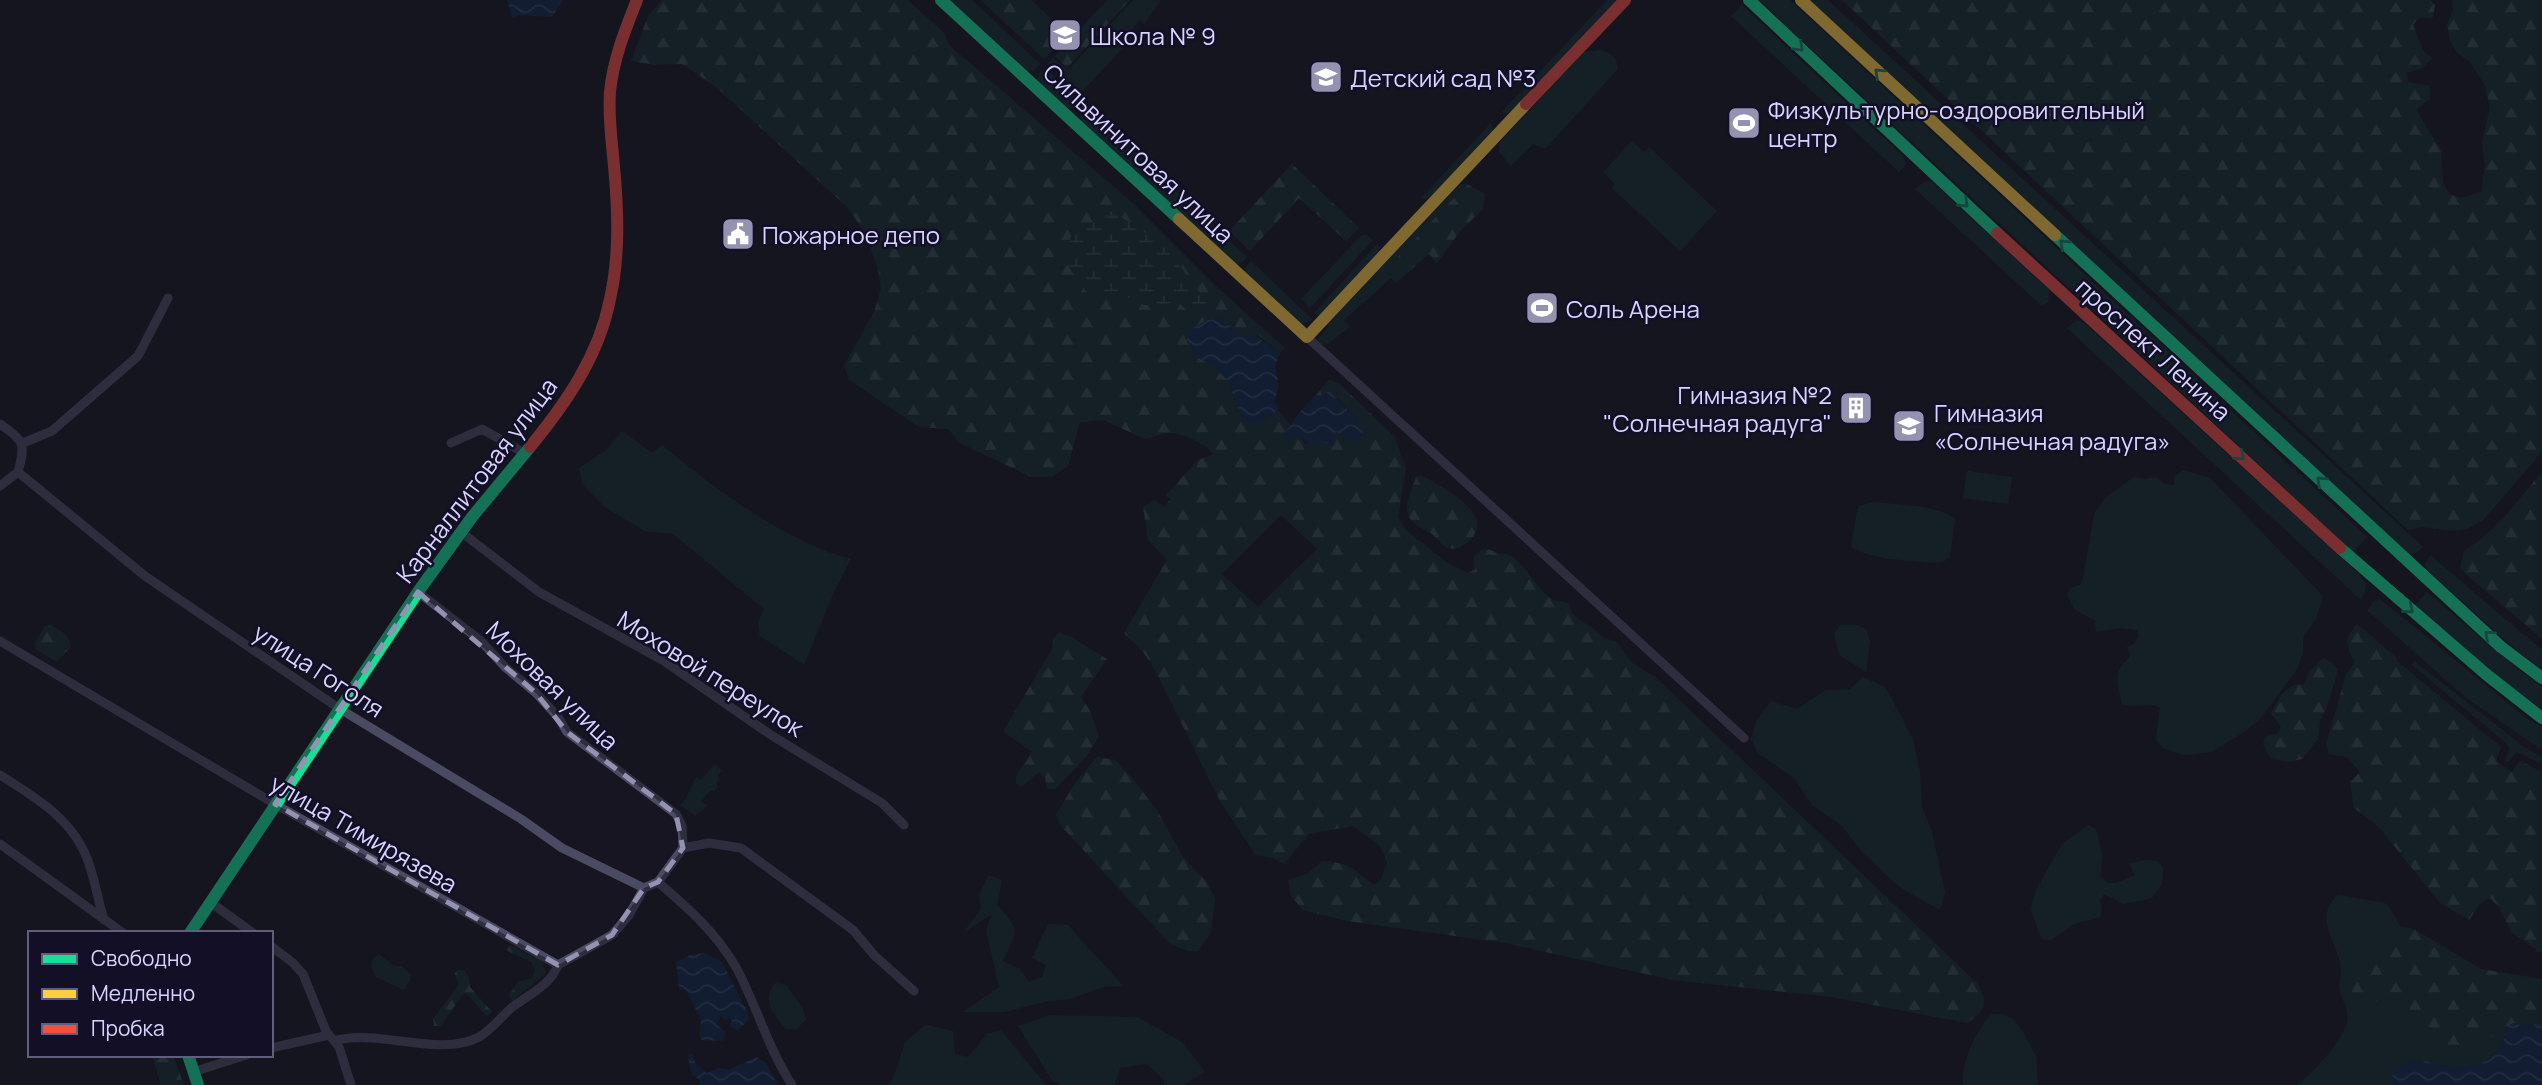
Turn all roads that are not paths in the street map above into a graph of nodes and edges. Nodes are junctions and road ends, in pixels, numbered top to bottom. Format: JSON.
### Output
{"nodes":[{"id":1,"x":637,"y":0,"type":"edge"},
{"id":2,"x":942,"y":0,"type":"edge"},
{"id":3,"x":1625,"y":0,"type":"edge"},
{"id":4,"x":1749,"y":0,"type":"edge"},
{"id":5,"x":1801,"y":0,"type":"edge"},
{"id":6,"x":168,"y":298,"type":"dead end"},
{"id":7,"x":1307,"y":337,"type":"junction"},
{"id":8,"x":0,"y":424,"type":"edge"},
{"id":9,"x":23,"y":443,"type":"junction"},
{"id":10,"x":451,"y":443,"type":"dead end"},
{"id":11,"x":524,"y":453,"type":"junction"},
{"id":12,"x":18,"y":472,"type":"junction"},
{"id":13,"x":0,"y":486,"type":"edge"},
{"id":14,"x":461,"y":532,"type":"junction"},
{"id":15,"x":418,"y":592,"type":"junction"},
{"id":16,"x":0,"y":641,"type":"edge"},
{"id":17,"x":2542,"y":678,"type":"edge"},
{"id":18,"x":340,"y":709,"type":"junction"},
{"id":19,"x":2542,"y":718,"type":"edge"},
{"id":20,"x":1744,"y":738,"type":"dead end"},
{"id":21,"x":0,"y":775,"type":"edge"},
{"id":22,"x":275,"y":804,"type":"junction"},
{"id":23,"x":904,"y":825,"type":"dead end"},
{"id":24,"x":683,"y":848,"type":"junction"},
{"id":25,"x":2,"y":849,"type":"edge"},
{"id":26,"x":658,"y":882,"type":"junction"},
{"id":27,"x":644,"y":888,"type":"junction"},
{"id":28,"x":210,"y":902,"type":"junction"},
{"id":29,"x":104,"y":920,"type":"junction"},
{"id":30,"x":120,"y":931,"type":"edge"},
{"id":31,"x":191,"y":931,"type":"edge"},
{"id":32,"x":250,"y":931,"type":"edge"},
{"id":33,"x":273,"y":948,"type":"edge"},
{"id":34,"x":558,"y":965,"type":"junction"},
{"id":35,"x":914,"y":991,"type":"dead end"},
{"id":36,"x":332,"y":1038,"type":"junction"},
{"id":37,"x":273,"y":1048,"type":"edge"},
{"id":38,"x":189,"y":1057,"type":"edge"},
{"id":39,"x":240,"y":1057,"type":"edge"},
{"id":40,"x":193,"y":1072,"type":"junction"},
{"id":41,"x":198,"y":1085,"type":"edge"},
{"id":42,"x":351,"y":1085,"type":"edge"},
{"id":43,"x":792,"y":1085,"type":"edge"}],
"edges":[{"from":1,"to":11,"type":"street","name":"Карналлитовая улица"},
{"from":2,"to":7,"type":"street","name":"Сильвинитовая улица"},
{"from":3,"to":7,"type":"street"},
{"from":4,"to":19,"type":"street","name":"проспект Ленина","one_way":true},
{"from":17,"to":5,"type":"street","name":"проспект Ленина","one_way":true},
{"from":6,"to":9,"type":"street"},
{"from":7,"to":20,"type":"street"},
{"from":8,"to":9,"type":"street"},
{"from":9,"to":12,"type":"street"},
{"from":10,"to":11,"type":"street"},
{"from":11,"to":14,"type":"street","name":"Карналлитовая улица"},
{"from":12,"to":13,"type":"street"},
{"from":12,"to":18,"type":"street","name":"улица Гоголя"},
{"from":14,"to":15,"type":"street","name":"Карналлитовая улица"},
{"from":14,"to":23,"type":"street","name":"Моховой переулок"},
{"from":15,"to":18,"type":"street","name":"Карналлитовая улица"},
{"from":15,"to":24,"type":"street","name":"Моховая улица"},
{"from":16,"to":22,"type":"street","name":"улица Тимирязева"},
{"from":18,"to":22,"type":"street","name":"Карналлитовая улица"},
{"from":18,"to":27,"type":"street","name":"улица Гоголя"},
{"from":21,"to":29,"type":"street"},
{"from":22,"to":28,"type":"street","name":"Карналлитовая улица"},
{"from":22,"to":34,"type":"street","name":"улица Тимирязева"},
{"from":24,"to":26,"type":"street"},
{"from":24,"to":35,"type":"street"},
{"from":25,"to":29,"type":"street"},
{"from":26,"to":27,"type":"street"},
{"from":26,"to":43,"type":"street"},
{"from":27,"to":34,"type":"street"},
{"from":28,"to":31,"type":"street","name":"Карналлитовая улица"},
{"from":28,"to":32,"type":"street"},
{"from":29,"to":30,"type":"street"},
{"from":33,"to":36,"type":"street"},
{"from":34,"to":36,"type":"street"},
{"from":36,"to":37,"type":"street"},
{"from":36,"to":42,"type":"street"},
{"from":38,"to":40,"type":"street"},
{"from":39,"to":40,"type":"street"},
{"from":40,"to":41,"type":"street"}]}
